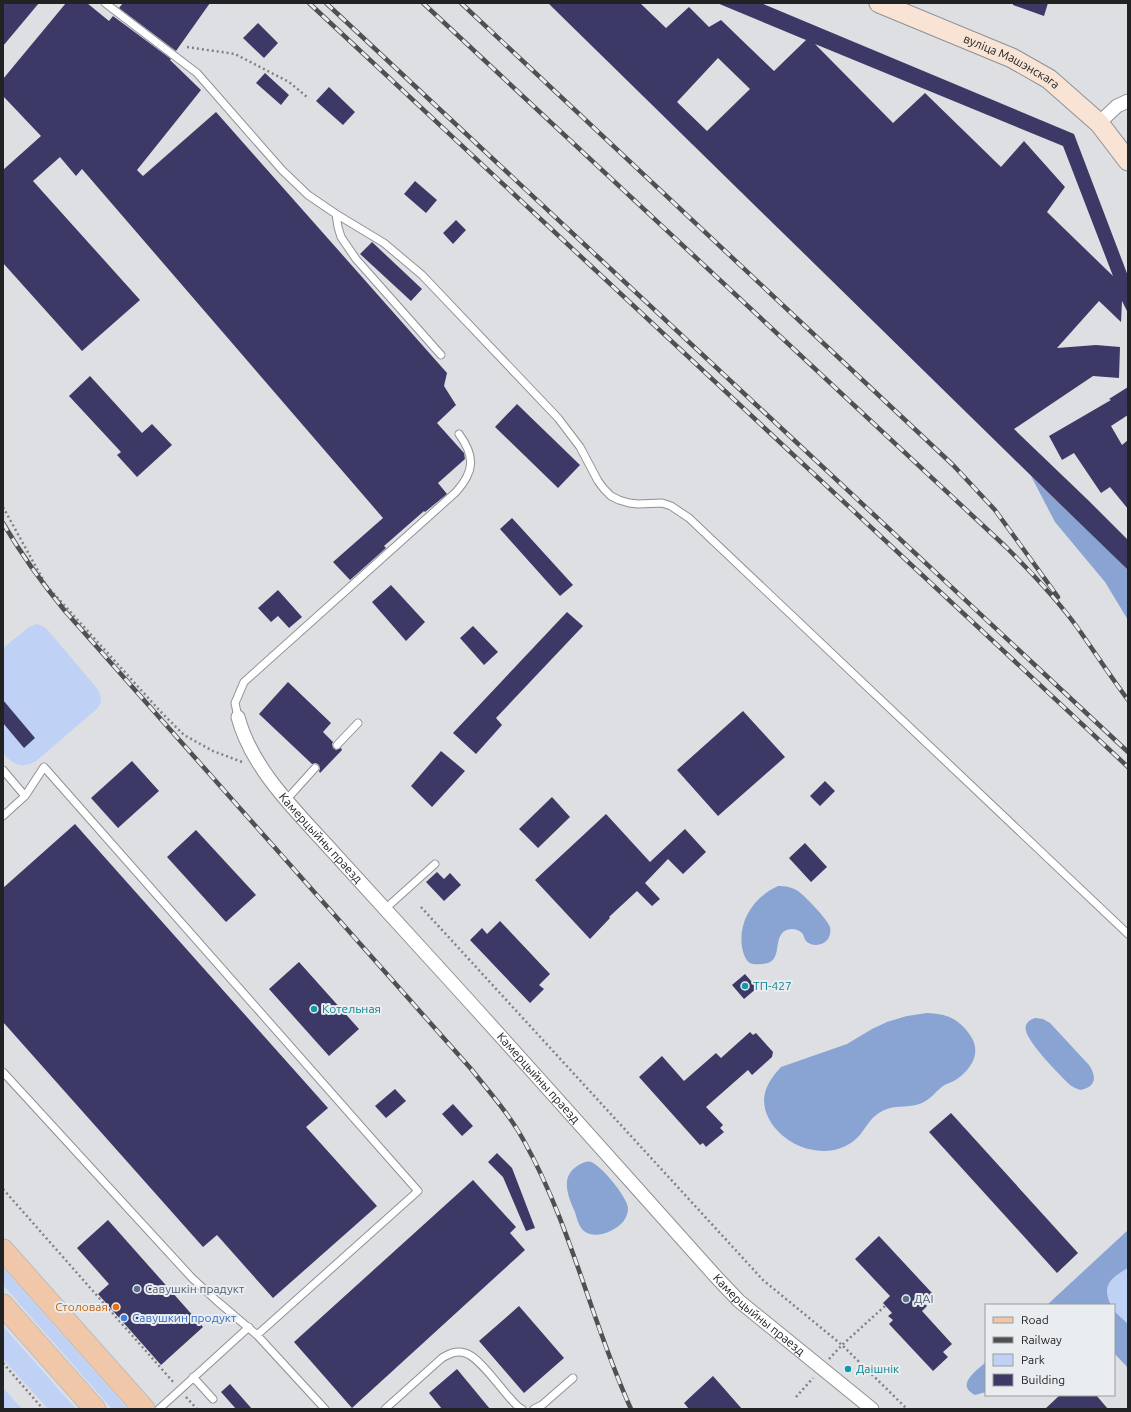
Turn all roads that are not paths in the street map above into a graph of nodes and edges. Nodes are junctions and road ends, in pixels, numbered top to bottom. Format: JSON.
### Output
{"nodes":[{"id":1,"x":105,"y":3,"type":"edge"},
{"id":2,"x":879,"y":3,"type":"edge"},
{"id":3,"x":1128,"y":101,"type":"edge"},
{"id":4,"x":1099,"y":123,"type":"junction"},
{"id":5,"x":1128,"y":161,"type":"edge"},
{"id":6,"x":336,"y":214,"type":"junction"},
{"id":7,"x":441,"y":355,"type":"dead end"},
{"id":8,"x":459,"y":434,"type":"dead end"},
{"id":9,"x":238,"y":717,"type":"joint"},
{"id":10,"x":358,"y":723,"type":"dead end"},
{"id":11,"x":337,"y":745,"type":"dead end"},
{"id":12,"x":315,"y":768,"type":"dead end"},
{"id":13,"x":3,"y":770,"type":"edge"},
{"id":14,"x":25,"y":796,"type":"junction"},
{"id":15,"x":287,"y":799,"type":"junction"},
{"id":16,"x":3,"y":816,"type":"edge"},
{"id":17,"x":435,"y":864,"type":"dead end"},
{"id":18,"x":385,"y":909,"type":"junction"},
{"id":19,"x":1128,"y":934,"type":"edge"},
{"id":20,"x":3,"y":1072,"type":"edge"},
{"id":21,"x":3,"y":1250,"type":"edge"},
{"id":22,"x":3,"y":1305,"type":"edge"},
{"id":23,"x":249,"y":1327,"type":"junction"},
{"id":24,"x":257,"y":1335,"type":"junction"},
{"id":25,"x":193,"y":1377,"type":"junction"},
{"id":26,"x":573,"y":1378,"type":"dead end"},
{"id":27,"x":213,"y":1399,"type":"dead end"},
{"id":28,"x":95,"y":1409,"type":"edge"},
{"id":29,"x":144,"y":1409,"type":"edge"},
{"id":30,"x":159,"y":1409,"type":"edge"},
{"id":31,"x":325,"y":1409,"type":"edge"},
{"id":32,"x":385,"y":1409,"type":"edge"},
{"id":33,"x":522,"y":1409,"type":"edge"},
{"id":34,"x":534,"y":1409,"type":"edge"},
{"id":35,"x":872,"y":1409,"type":"edge"}],
"edges":[{"from":1,"to":6,"type":"lane"},
{"from":2,"to":4,"type":"main road","name":"вуліца Машэнскага"},
{"from":3,"to":4,"type":"street"},
{"from":4,"to":5,"type":"main road","name":"вуліца Машэнскага"},
{"from":6,"to":7,"type":"lane"},
{"from":6,"to":19,"type":"lane"},
{"from":8,"to":9,"type":"lane"},
{"from":9,"to":15,"type":"street","name":"Камерцыйны праезд"},
{"from":10,"to":11,"type":"lane"},
{"from":12,"to":15,"type":"lane"},
{"from":13,"to":14,"type":"lane"},
{"from":14,"to":16,"type":"lane"},
{"from":14,"to":24,"type":"lane"},
{"from":15,"to":18,"type":"street","name":"Камерцыйны праезд"},
{"from":17,"to":18,"type":"lane"},
{"from":18,"to":35,"type":"street","name":"Камерцыйны праезд"},
{"from":20,"to":23,"type":"lane"},
{"from":21,"to":29,"type":"main road"},
{"from":22,"to":28,"type":"main road"},
{"from":23,"to":24,"type":"lane"},
{"from":23,"to":25,"type":"lane"},
{"from":24,"to":31,"type":"lane"},
{"from":25,"to":27,"type":"lane"},
{"from":25,"to":30,"type":"lane"},
{"from":26,"to":34,"type":"lane"},
{"from":32,"to":33,"type":"lane"}]}
